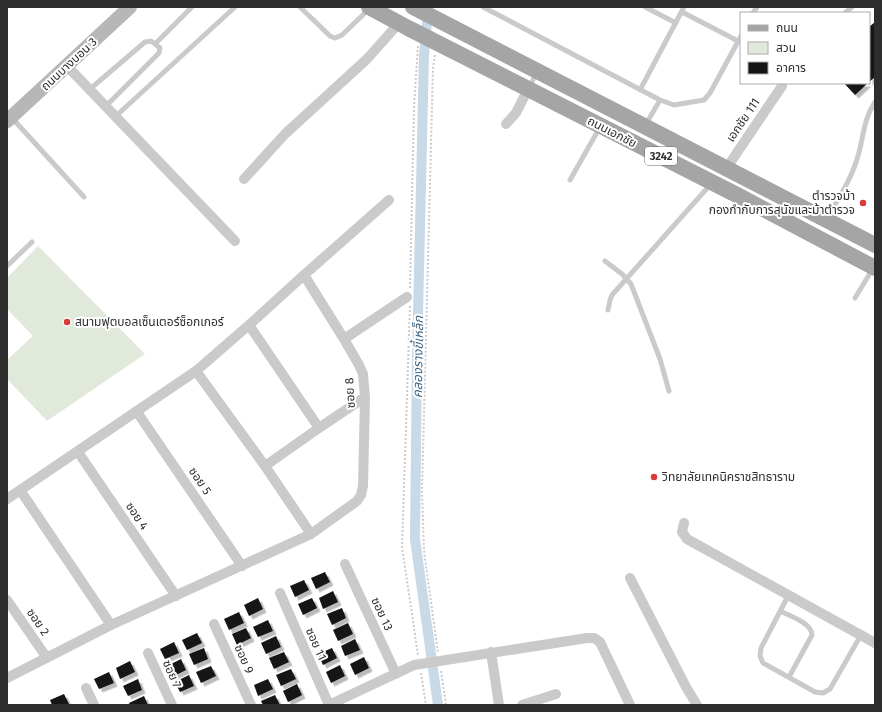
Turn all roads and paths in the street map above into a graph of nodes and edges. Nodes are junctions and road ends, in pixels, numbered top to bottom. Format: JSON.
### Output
{"nodes":[{"id":1,"x":130,"y":7,"type":"edge"},
{"id":2,"x":192,"y":7,"type":"edge"},
{"id":3,"x":234,"y":7,"type":"edge"},
{"id":4,"x":300,"y":7,"type":"edge"},
{"id":5,"x":370,"y":7,"type":"edge"},
{"id":6,"x":483,"y":7,"type":"edge"},
{"id":7,"x":645,"y":7,"type":"edge"},
{"id":8,"x":415,"y":8,"type":"edge"},
{"id":9,"x":683,"y":9,"type":"edge"},
{"id":10,"x":676,"y":23,"type":"junction"},
{"id":11,"x":403,"y":25,"type":"junction"},
{"id":12,"x":740,"y":38,"type":"edge"},
{"id":13,"x":418,"y":41,"type":"dead end"},
{"id":14,"x":738,"y":41,"type":"junction"},
{"id":15,"x":155,"y":44,"type":"junction"},
{"id":16,"x":441,"y":48,"type":"junction"},
{"id":17,"x":67,"y":66,"type":"junction"},
{"id":18,"x":537,"y":71,"type":"junction"},
{"id":19,"x":783,"y":85,"type":"edge"},
{"id":20,"x":90,"y":89,"type":"junction"},
{"id":21,"x":528,"y":89,"type":"junction"},
{"id":22,"x":640,"y":90,"type":"junction"},
{"id":23,"x":660,"y":100,"type":"junction"},
{"id":24,"x":875,"y":102,"type":"edge"},
{"id":25,"x":106,"y":106,"type":"junction"},
{"id":26,"x":116,"y":116,"type":"junction"},
{"id":27,"x":9,"y":119,"type":"edge"},
{"id":28,"x":506,"y":124,"type":"dead end"},
{"id":29,"x":601,"y":126,"type":"junction"},
{"id":30,"x":644,"y":126,"type":"junction"},
{"id":31,"x":726,"y":169,"type":"junction"},
{"id":32,"x":244,"y":179,"type":"dead end"},
{"id":33,"x":570,"y":180,"type":"dead end"},
{"id":34,"x":712,"y":182,"type":"junction"},
{"id":35,"x":84,"y":197,"type":"dead end"},
{"id":36,"x":389,"y":200,"type":"dead end"},
{"id":37,"x":826,"y":220,"type":"junction"},
{"id":38,"x":235,"y":241,"type":"dead end"},
{"id":39,"x":32,"y":242,"type":"dead end"},
{"id":40,"x":875,"y":245,"type":"edge"},
{"id":41,"x":605,"y":261,"type":"dead end"},
{"id":42,"x":7,"y":266,"type":"edge"},
{"id":43,"x":874,"y":268,"type":"edge"},
{"id":44,"x":304,"y":275,"type":"junction"},
{"id":45,"x":627,"y":279,"type":"junction"},
{"id":46,"x":409,"y":298,"type":"junction"},
{"id":47,"x":855,"y":298,"type":"dead end"},
{"id":48,"x":608,"y":310,"type":"dead end"},
{"id":49,"x":250,"y":325,"type":"junction"},
{"id":50,"x":344,"y":339,"type":"junction"},
{"id":51,"x":196,"y":371,"type":"junction"},
{"id":52,"x":669,"y":392,"type":"dead end"},
{"id":53,"x":365,"y":397,"type":"junction"},
{"id":54,"x":137,"y":412,"type":"junction"},
{"id":55,"x":319,"y":428,"type":"junction"},
{"id":56,"x":78,"y":452,"type":"junction"},
{"id":57,"x":265,"y":466,"type":"junction"},
{"id":58,"x":20,"y":490,"type":"junction"},
{"id":59,"x":7,"y":499,"type":"edge"},
{"id":60,"x":684,"y":523,"type":"dead end"},
{"id":61,"x":311,"y":534,"type":"junction"},
{"id":62,"x":345,"y":564,"type":"dead end"},
{"id":63,"x":242,"y":566,"type":"junction"},
{"id":64,"x":630,"y":578,"type":"dead end"},
{"id":65,"x":280,"y":593,"type":"dead end"},
{"id":66,"x":176,"y":596,"type":"junction"},
{"id":67,"x":788,"y":596,"type":"junction"},
{"id":68,"x":7,"y":600,"type":"edge"},
{"id":69,"x":780,"y":611,"type":"junction"},
{"id":70,"x":214,"y":624,"type":"dead end"},
{"id":71,"x":111,"y":625,"type":"junction"},
{"id":72,"x":861,"y":635,"type":"junction"},
{"id":73,"x":875,"y":643,"type":"edge"},
{"id":74,"x":491,"y":652,"type":"junction"},
{"id":75,"x":148,"y":653,"type":"dead end"},
{"id":76,"x":47,"y":658,"type":"junction"},
{"id":77,"x":439,"y":660,"type":"dead end"},
{"id":78,"x":418,"y":663,"type":"junction"},
{"id":79,"x":440,"y":667,"type":"dead end"},
{"id":80,"x":396,"y":674,"type":"junction"},
{"id":81,"x":789,"y":677,"type":"junction"},
{"id":82,"x":7,"y":678,"type":"edge"},
{"id":83,"x":86,"y":688,"type":"dead end"},
{"id":84,"x":556,"y":694,"type":"dead end"},
{"id":85,"x":94,"y":705,"type":"edge"},
{"id":86,"x":172,"y":705,"type":"edge"},
{"id":87,"x":251,"y":705,"type":"edge"},
{"id":88,"x":329,"y":705,"type":"edge"},
{"id":89,"x":426,"y":705,"type":"edge"},
{"id":90,"x":446,"y":705,"type":"edge"},
{"id":91,"x":499,"y":705,"type":"edge"},
{"id":92,"x":522,"y":705,"type":"edge"},
{"id":93,"x":630,"y":705,"type":"edge"},
{"id":94,"x":697,"y":705,"type":"edge"}],
"edges":[{"from":1,"to":17,"type":"main road","name":"ถนนบางบอน 3"},
{"from":2,"to":15,"type":"lane"},
{"from":3,"to":26,"type":"lane"},
{"from":4,"to":5,"type":"lane"},
{"from":5,"to":11,"type":"main road","name":"ถนนเอกชัย","number":"3242"},
{"from":6,"to":22,"type":"lane"},
{"from":7,"to":10,"type":"lane"},
{"from":8,"to":18,"type":"main road","name":"ถนนเอกชัย","number":"3242"},
{"from":9,"to":10,"type":"lane"},
{"from":9,"to":14,"type":"lane"},
{"from":10,"to":22,"type":"lane"},
{"from":11,"to":16,"type":"main road","name":"ถนนเอกชัย","number":"3242"},
{"from":11,"to":32,"type":"street"},
{"from":12,"to":14,"type":"lane"},
{"from":13,"to":46,"type":"path"},
{"from":14,"to":23,"type":"lane"},
{"from":15,"to":20,"type":"lane"},
{"from":15,"to":25,"type":"lane"},
{"from":16,"to":21,"type":"main road","name":"ถนนเอกชัย","number":"3242"},
{"from":16,"to":77,"type":"path"},
{"from":17,"to":20,"type":"street"},
{"from":17,"to":27,"type":"main road","name":"ถนนบางบอน 3"},
{"from":18,"to":21,"type":"lane"},
{"from":18,"to":30,"type":"main road","name":"ถนนเอกชัย","number":"3242"},
{"from":19,"to":31,"type":"street","name":"เอกชัย 111"},
{"from":20,"to":25,"type":"street"},
{"from":21,"to":28,"type":"street"},
{"from":21,"to":29,"type":"main road","name":"ถนนเอกชัย","number":"3242"},
{"from":22,"to":23,"type":"lane"},
{"from":23,"to":30,"type":"lane"},
{"from":24,"to":37,"type":"lane"},
{"from":25,"to":26,"type":"street"},
{"from":26,"to":38,"type":"street"},
{"from":27,"to":35,"type":"lane"},
{"from":29,"to":33,"type":"lane"},
{"from":29,"to":34,"type":"main road","name":"ถนนเอกชัย","number":"3242"},
{"from":30,"to":31,"type":"main road","name":"ถนนเอกชัย","number":"3242"},
{"from":31,"to":37,"type":"main road","name":"ถนนเอกชัย","number":"3242"},
{"from":34,"to":43,"type":"main road","name":"ถนนเอกชัย","number":"3242"},
{"from":34,"to":45,"type":"lane"},
{"from":36,"to":44,"type":"street"},
{"from":37,"to":40,"type":"main road","name":"ถนนเอกชัย","number":"3242"},
{"from":39,"to":42,"type":"lane"},
{"from":41,"to":45,"type":"lane"},
{"from":43,"to":47,"type":"lane"},
{"from":44,"to":49,"type":"street"},
{"from":44,"to":50,"type":"street","name":"ซอย 8"},
{"from":45,"to":48,"type":"lane"},
{"from":45,"to":52,"type":"lane"},
{"from":46,"to":50,"type":"street"},
{"from":46,"to":78,"type":"path"},
{"from":49,"to":51,"type":"street"},
{"from":49,"to":55,"type":"street"},
{"from":50,"to":53,"type":"street","name":"ซอย 8"},
{"from":51,"to":54,"type":"street"},
{"from":51,"to":57,"type":"street"},
{"from":53,"to":55,"type":"street"},
{"from":53,"to":61,"type":"street","name":"ซอย 8"},
{"from":54,"to":56,"type":"street"},
{"from":54,"to":63,"type":"street","name":"ซอย 5"},
{"from":55,"to":57,"type":"street"},
{"from":56,"to":58,"type":"street"},
{"from":56,"to":66,"type":"street","name":"ซอย 4"},
{"from":57,"to":61,"type":"street"},
{"from":58,"to":59,"type":"street"},
{"from":58,"to":71,"type":"street"},
{"from":60,"to":67,"type":"street"},
{"from":61,"to":63,"type":"street"},
{"from":62,"to":80,"type":"street","name":"ซอย 13"},
{"from":63,"to":66,"type":"street"},
{"from":64,"to":94,"type":"street"},
{"from":65,"to":88,"type":"street","name":"ซอย 11"},
{"from":66,"to":71,"type":"street"},
{"from":67,"to":69,"type":"lane"},
{"from":67,"to":72,"type":"street"},
{"from":68,"to":76,"type":"street","name":"ซอย 2"},
{"from":69,"to":81,"type":"lane"},
{"from":69,"to":81,"type":"lane"},
{"from":70,"to":87,"type":"street","name":"ซอย 9"},
{"from":71,"to":76,"type":"street"},
{"from":72,"to":73,"type":"street"},
{"from":72,"to":81,"type":"lane"},
{"from":74,"to":78,"type":"street"},
{"from":74,"to":91,"type":"street"},
{"from":74,"to":93,"type":"street"},
{"from":75,"to":86,"type":"street","name":"ซอย 7"},
{"from":76,"to":82,"type":"street"},
{"from":78,"to":80,"type":"street"},
{"from":78,"to":89,"type":"path"},
{"from":79,"to":90,"type":"path"},
{"from":80,"to":88,"type":"street"},
{"from":83,"to":85,"type":"street"},
{"from":84,"to":92,"type":"street"}]}
